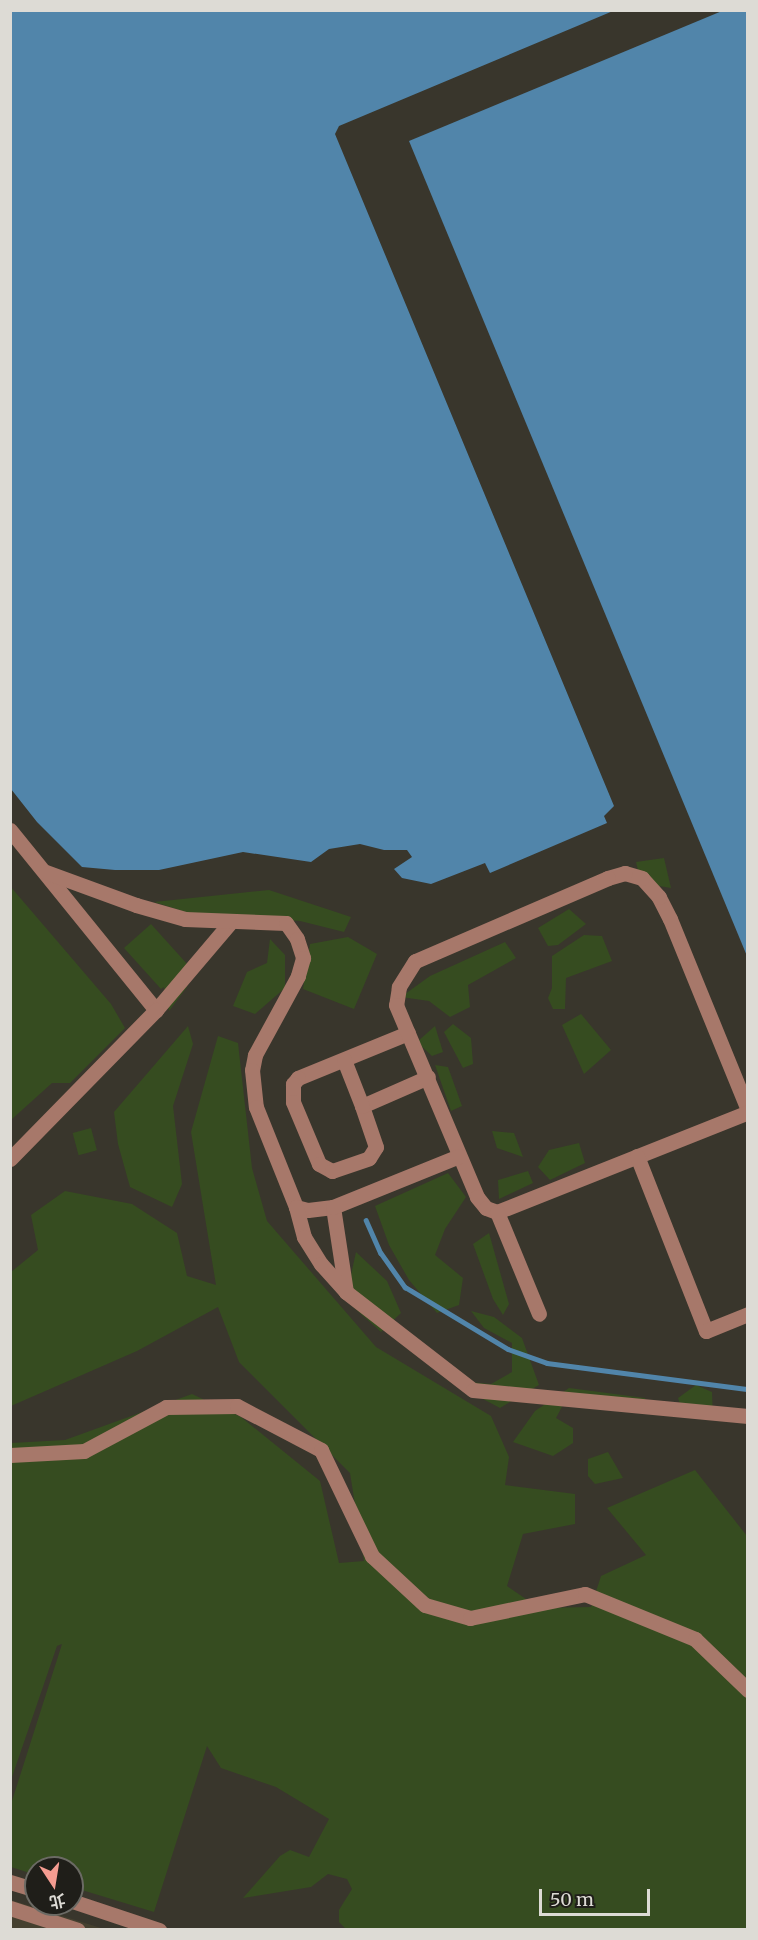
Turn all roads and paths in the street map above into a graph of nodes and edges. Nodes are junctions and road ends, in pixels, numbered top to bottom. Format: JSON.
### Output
{"nodes":[{"id":1,"x":10,"y":830,"type":"edge"},
{"id":2,"x":46,"y":872,"type":"junction"},
{"id":3,"x":229,"y":924,"type":"junction"},
{"id":4,"x":156,"y":1010,"type":"junction"},
{"id":5,"x":408,"y":1033,"type":"junction"},
{"id":6,"x":344,"y":1060,"type":"junction"},
{"id":7,"x":428,"y":1077,"type":"junction"},
{"id":8,"x":362,"y":1106,"type":"junction"},
{"id":9,"x":747,"y":1111,"type":"edge"},
{"id":10,"x":459,"y":1156,"type":"junction"},
{"id":11,"x":637,"y":1156,"type":"junction"},
{"id":12,"x":10,"y":1159,"type":"edge"},
{"id":13,"x":296,"y":1207,"type":"junction"},
{"id":14,"x":333,"y":1207,"type":"junction"},
{"id":15,"x":497,"y":1212,"type":"junction"},
{"id":16,"x":346,"y":1292,"type":"junction"},
{"id":17,"x":539,"y":1314,"type":"dead end"},
{"id":18,"x":747,"y":1314,"type":"edge"},
{"id":19,"x":747,"y":1416,"type":"edge"},
{"id":20,"x":10,"y":1455,"type":"edge"},
{"id":21,"x":747,"y":1690,"type":"edge"},
{"id":22,"x":84,"y":1905,"type":"edge"},
{"id":23,"x":10,"y":1908,"type":"edge"},
{"id":24,"x":78,"y":1929,"type":"edge"},
{"id":25,"x":159,"y":1929,"type":"edge"}],
"edges":[{"from":1,"to":2,"type":"lane"},
{"from":2,"to":3,"type":"lane"},
{"from":2,"to":4,"type":"lane"},
{"from":3,"to":4,"type":"lane"},
{"from":3,"to":13,"type":"lane"},
{"from":4,"to":12,"type":"lane"},
{"from":5,"to":6,"type":"lane"},
{"from":5,"to":7,"type":"lane"},
{"from":5,"to":9,"type":"lane"},
{"from":6,"to":8,"type":"lane"},
{"from":6,"to":8,"type":"lane"},
{"from":7,"to":8,"type":"lane"},
{"from":7,"to":10,"type":"lane"},
{"from":9,"to":11,"type":"lane"},
{"from":10,"to":14,"type":"lane"},
{"from":10,"to":15,"type":"lane"},
{"from":11,"to":15,"type":"lane"},
{"from":11,"to":18,"type":"lane"},
{"from":13,"to":14,"type":"lane"},
{"from":13,"to":16,"type":"lane"},
{"from":14,"to":16,"type":"lane"},
{"from":15,"to":17,"type":"lane"},
{"from":16,"to":19,"type":"lane"},
{"from":20,"to":21,"type":"lane"},
{"from":22,"to":25,"type":"lane"},
{"from":23,"to":24,"type":"lane"}]}
